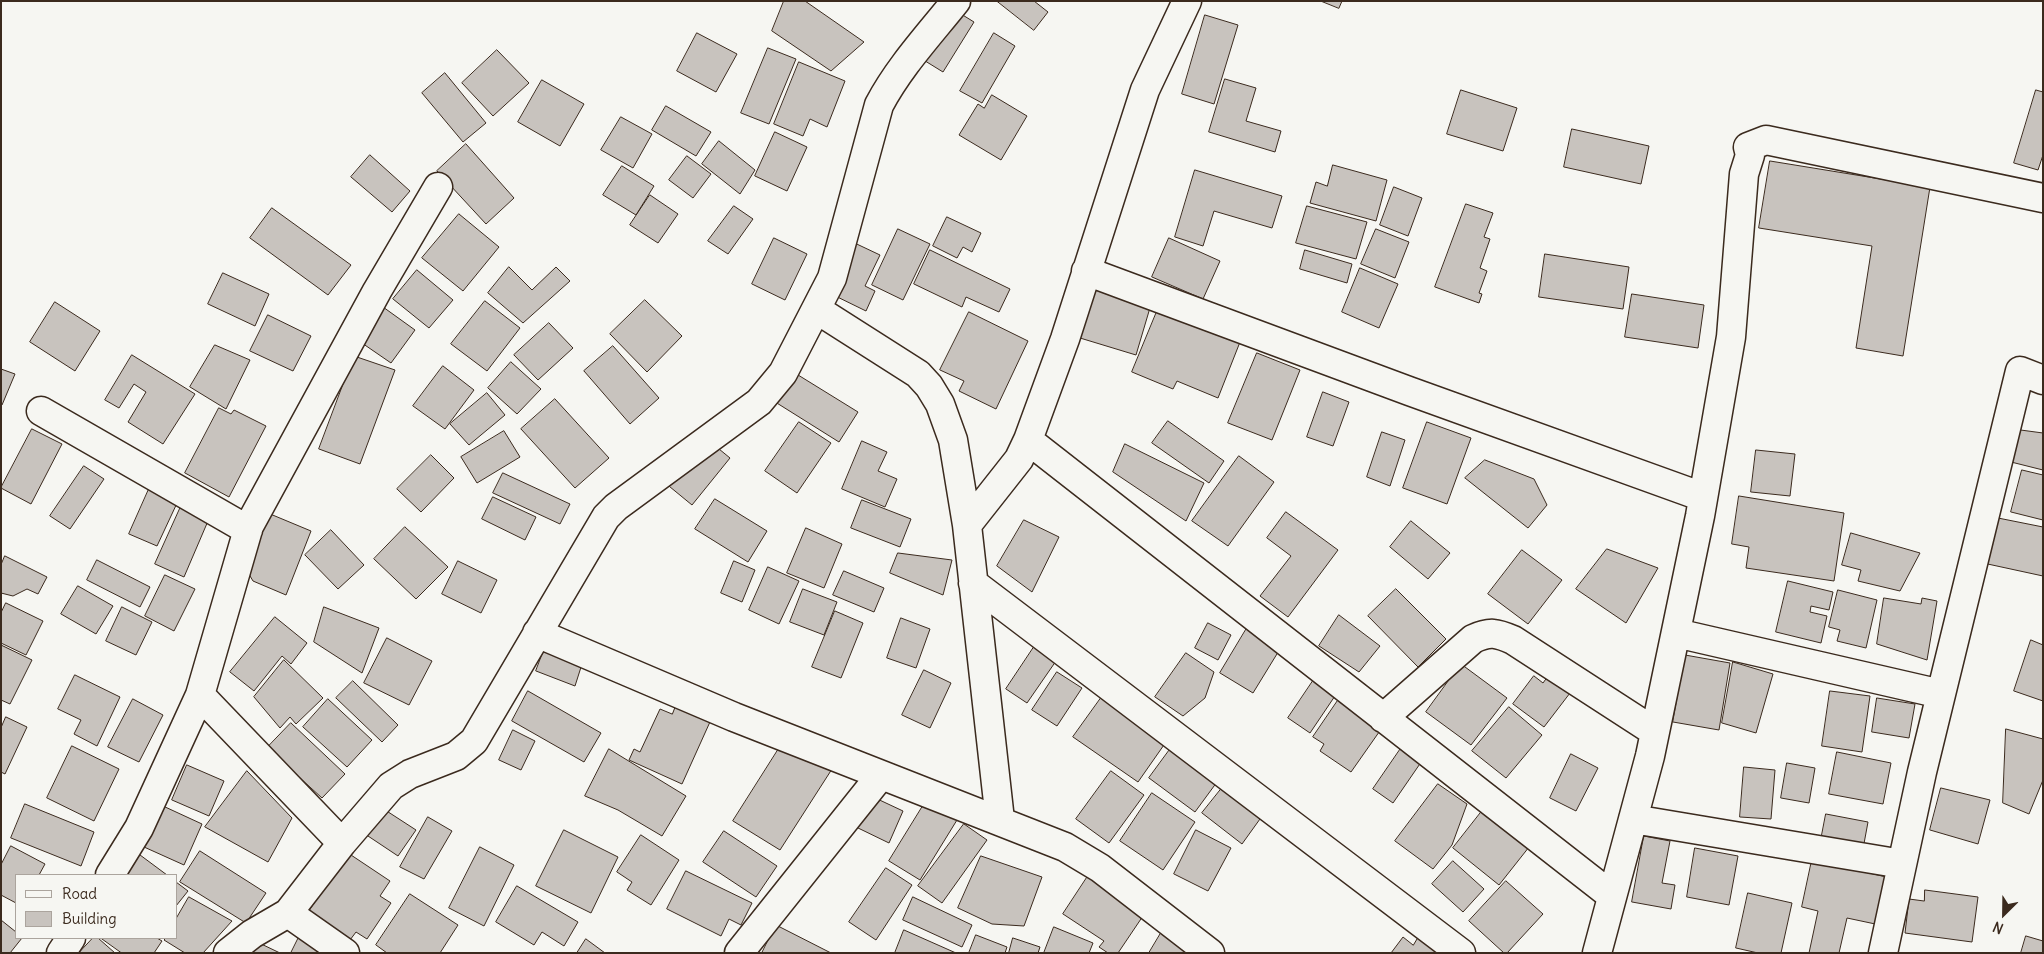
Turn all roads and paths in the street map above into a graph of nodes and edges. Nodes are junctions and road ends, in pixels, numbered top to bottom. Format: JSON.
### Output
{"nodes":[{"id":1,"x":956,"y":1,"type":"edge"},
{"id":2,"x":1187,"y":1,"type":"edge"},
{"id":3,"x":438,"y":187,"type":"dead end"},
{"id":4,"x":2043,"y":198,"type":"edge"},
{"id":5,"x":1086,"y":271,"type":"junction"},
{"id":6,"x":816,"y":309,"type":"junction"},
{"id":7,"x":2043,"y":380,"type":"edge"},
{"id":8,"x":41,"y":411,"type":"dead end"},
{"id":9,"x":1028,"y":440,"type":"junction"},
{"id":10,"x":1703,"y":497,"type":"junction"},
{"id":11,"x":967,"y":525,"type":"junction"},
{"id":12,"x":248,"y":530,"type":"junction"},
{"id":13,"x":973,"y":583,"type":"junction"},
{"id":14,"x":537,"y":633,"type":"junction"},
{"id":15,"x":1676,"y":633,"type":"junction"},
{"id":16,"x":200,"y":694,"type":"junction"},
{"id":17,"x":1941,"y":694,"type":"junction"},
{"id":18,"x":1383,"y":718,"type":"junction"},
{"id":19,"x":1655,"y":732,"type":"junction"},
{"id":20,"x":881,"y":775,"type":"junction"},
{"id":21,"x":1633,"y":819,"type":"junction"},
{"id":22,"x":1000,"y":820,"type":"junction"},
{"id":23,"x":342,"y":843,"type":"junction"},
{"id":24,"x":1902,"y":864,"type":"junction"},
{"id":25,"x":111,"y":874,"type":"edge"},
{"id":26,"x":1612,"y":896,"type":"junction"},
{"id":27,"x":288,"y":913,"type":"junction"},
{"id":28,"x":70,"y":939,"type":"edge"},
{"id":29,"x":61,"y":953,"type":"edge"},
{"id":30,"x":228,"y":953,"type":"edge"},
{"id":31,"x":345,"y":953,"type":"edge"},
{"id":32,"x":739,"y":953,"type":"edge"},
{"id":33,"x":1210,"y":953,"type":"edge"},
{"id":34,"x":1461,"y":953,"type":"edge"},
{"id":35,"x":1597,"y":953,"type":"edge"},
{"id":36,"x":1883,"y":953,"type":"edge"}],
"edges":[{"from":1,"to":6,"type":"street"},
{"from":2,"to":5,"type":"street"},
{"from":3,"to":12,"type":"street"},
{"from":4,"to":10,"type":"street"},
{"from":5,"to":9,"type":"street"},
{"from":5,"to":10,"type":"street"},
{"from":6,"to":11,"type":"street"},
{"from":6,"to":14,"type":"street"},
{"from":7,"to":17,"type":"street"},
{"from":8,"to":12,"type":"street"},
{"from":9,"to":11,"type":"street"},
{"from":9,"to":18,"type":"street"},
{"from":10,"to":15,"type":"street"},
{"from":11,"to":13,"type":"street"},
{"from":12,"to":16,"type":"street"},
{"from":13,"to":22,"type":"street"},
{"from":13,"to":34,"type":"street"},
{"from":14,"to":20,"type":"street"},
{"from":14,"to":23,"type":"street"},
{"from":15,"to":17,"type":"street"},
{"from":15,"to":19,"type":"street"},
{"from":16,"to":23,"type":"street"},
{"from":16,"to":25,"type":"street"},
{"from":17,"to":24,"type":"street"},
{"from":18,"to":19,"type":"street"},
{"from":18,"to":26,"type":"street"},
{"from":19,"to":21,"type":"street"},
{"from":20,"to":22,"type":"street"},
{"from":20,"to":32,"type":"street"},
{"from":21,"to":24,"type":"street"},
{"from":21,"to":26,"type":"street"},
{"from":22,"to":33,"type":"street"},
{"from":23,"to":27,"type":"street"},
{"from":24,"to":36,"type":"street"},
{"from":26,"to":35,"type":"street"},
{"from":27,"to":30,"type":"street"},
{"from":27,"to":31,"type":"street"},
{"from":28,"to":29,"type":"street"}]}
